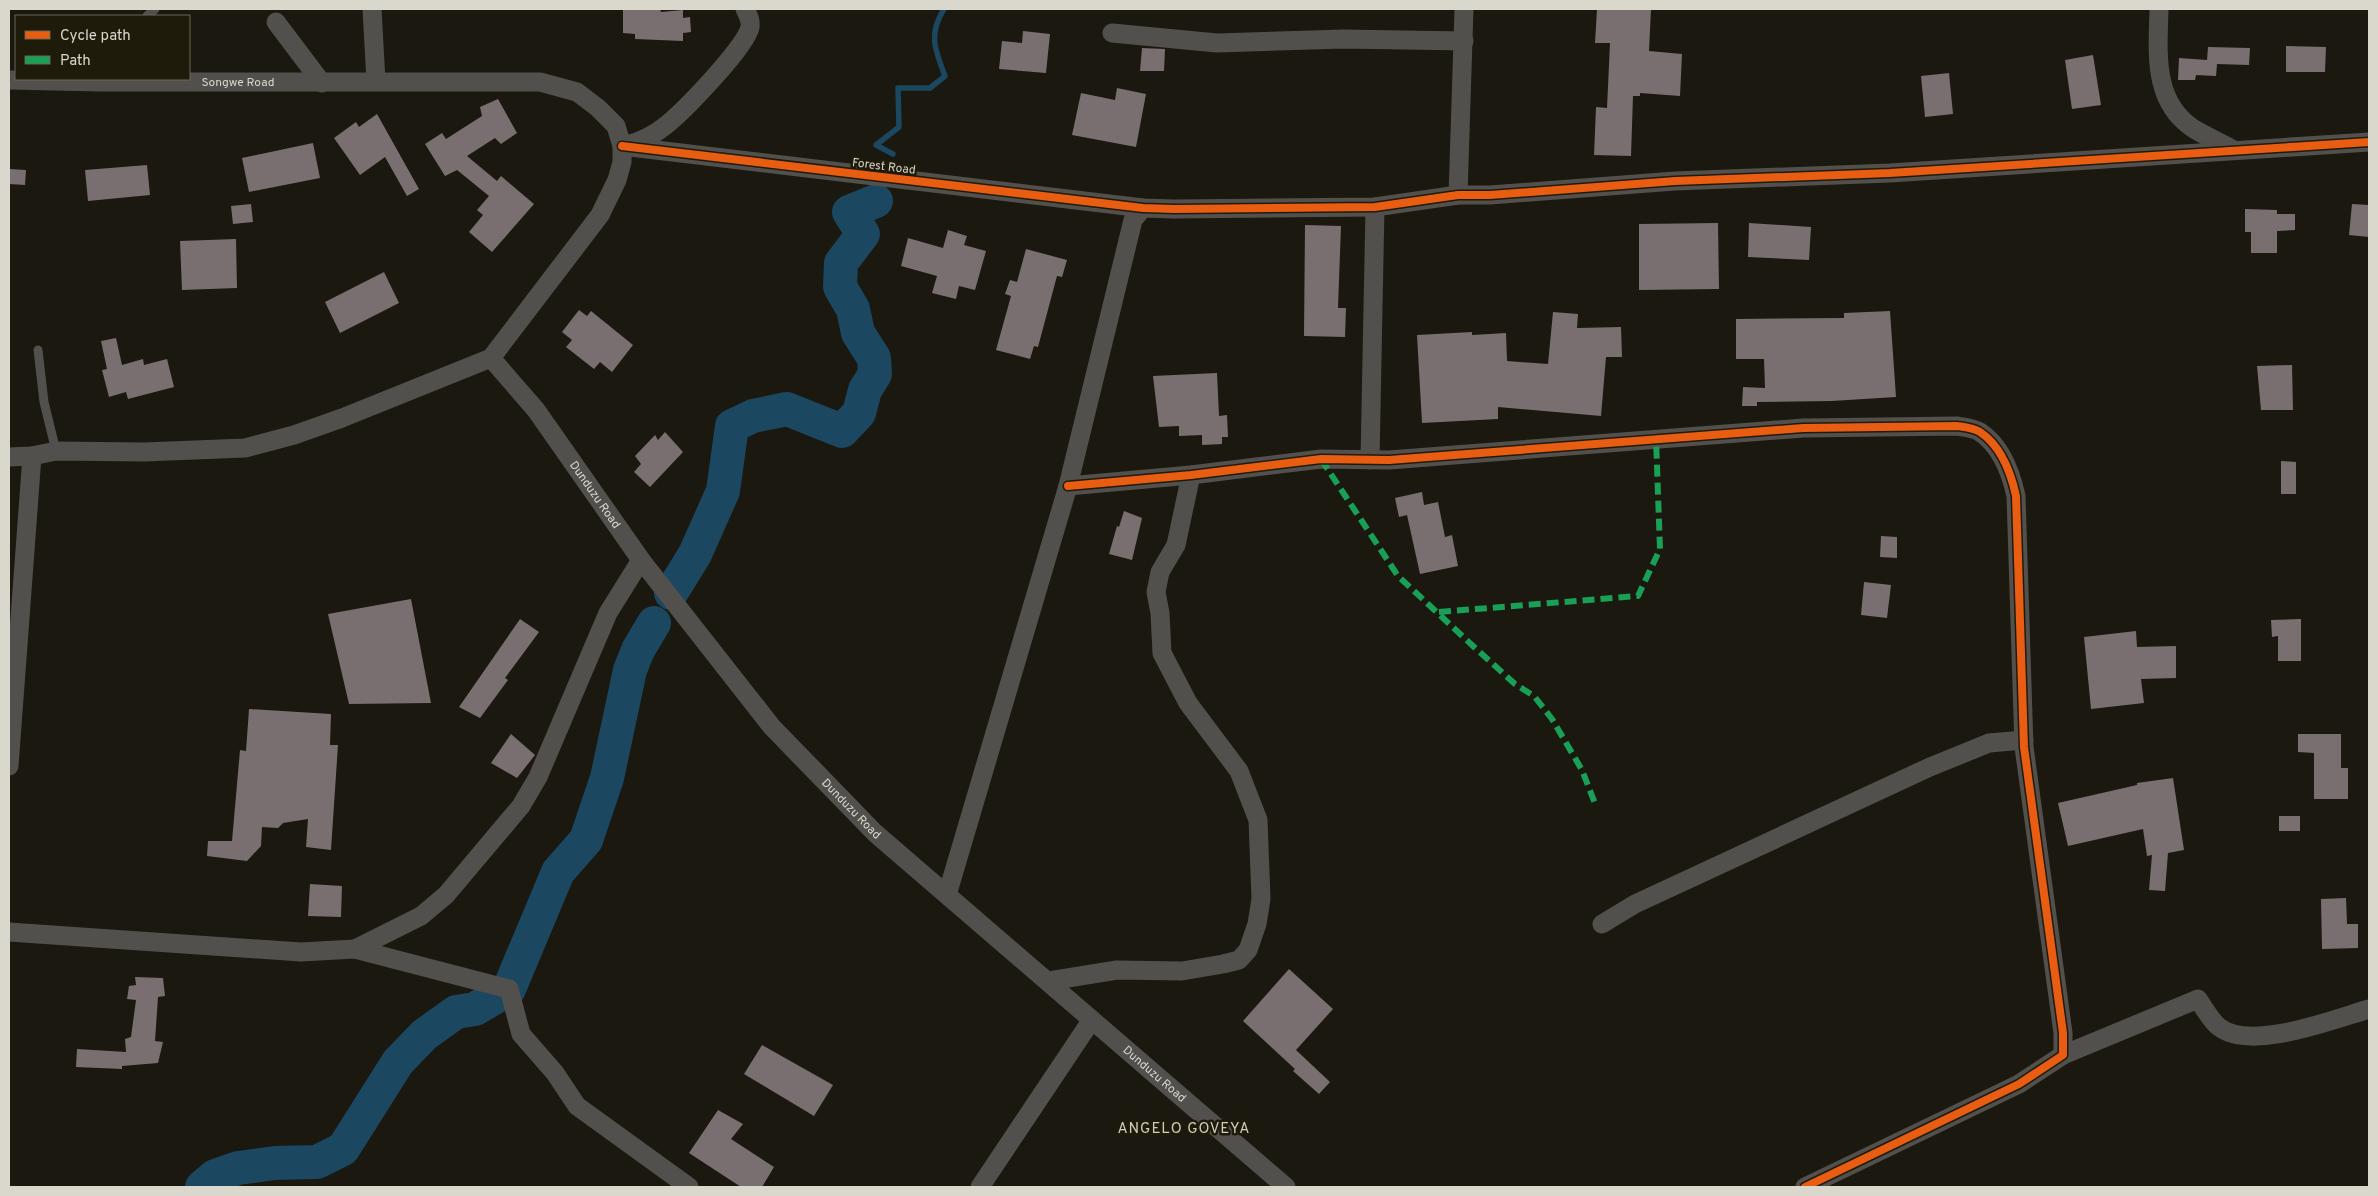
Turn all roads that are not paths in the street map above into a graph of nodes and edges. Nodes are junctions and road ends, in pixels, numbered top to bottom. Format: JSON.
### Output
{"nodes":[{"id":1,"x":372,"y":9,"type":"edge"},
{"id":2,"x":745,"y":9,"type":"edge"},
{"id":3,"x":1464,"y":9,"type":"edge"},
{"id":4,"x":2159,"y":9,"type":"edge"},
{"id":5,"x":276,"y":22,"type":"dead end"},
{"id":6,"x":1112,"y":34,"type":"dead end"},
{"id":7,"x":1464,"y":41,"type":"junction"},
{"id":8,"x":9,"y":80,"type":"edge"},
{"id":9,"x":100,"y":80,"type":"edge"},
{"id":10,"x":376,"y":81,"type":"junction"},
{"id":11,"x":322,"y":83,"type":"junction"},
{"id":12,"x":2369,"y":142,"type":"edge"},
{"id":13,"x":622,"y":146,"type":"junction"},
{"id":14,"x":2232,"y":149,"type":"junction"},
{"id":15,"x":1458,"y":195,"type":"junction"},
{"id":16,"x":1375,"y":207,"type":"junction"},
{"id":17,"x":1143,"y":208,"type":"junction"},
{"id":18,"x":38,"y":350,"type":"dead end"},
{"id":19,"x":491,"y":358,"type":"junction"},
{"id":20,"x":56,"y":451,"type":"junction"},
{"id":21,"x":32,"y":456,"type":"junction"},
{"id":22,"x":9,"y":457,"type":"edge"},
{"id":23,"x":1370,"y":460,"type":"junction"},
{"id":24,"x":1191,"y":475,"type":"junction"},
{"id":25,"x":1068,"y":486,"type":"junction"},
{"id":26,"x":641,"y":560,"type":"junction"},
{"id":27,"x":2024,"y":740,"type":"junction"},
{"id":28,"x":9,"y":766,"type":"edge"},
{"id":29,"x":948,"y":895,"type":"junction"},
{"id":30,"x":1602,"y":924,"type":"dead end"},
{"id":31,"x":9,"y":932,"type":"edge"},
{"id":32,"x":355,"y":949,"type":"junction"},
{"id":33,"x":1049,"y":981,"type":"junction"},
{"id":34,"x":2369,"y":1009,"type":"edge"},
{"id":35,"x":1091,"y":1021,"type":"junction"},
{"id":36,"x":2063,"y":1055,"type":"junction"},
{"id":37,"x":689,"y":1187,"type":"edge"},
{"id":38,"x":980,"y":1187,"type":"edge"},
{"id":39,"x":1286,"y":1187,"type":"edge"},
{"id":40,"x":1805,"y":1187,"type":"edge"}],
"edges":[{"from":1,"to":10,"type":"street"},
{"from":2,"to":13,"type":"street"},
{"from":3,"to":7,"type":"street"},
{"from":4,"to":14,"type":"street"},
{"from":5,"to":11,"type":"street"},
{"from":6,"to":7,"type":"street"},
{"from":7,"to":15,"type":"street"},
{"from":8,"to":9,"type":"street","name":"Songwe Road"},
{"from":9,"to":11,"type":"street","name":"Songwe Road"},
{"from":10,"to":11,"type":"street","name":"Songwe Road"},
{"from":10,"to":13,"type":"street","name":"Songwe Road"},
{"from":12,"to":14,"type":"street","name":"Forest Road"},
{"from":13,"to":17,"type":"street","name":"Forest Road"},
{"from":13,"to":19,"type":"street"},
{"from":14,"to":15,"type":"street","name":"Forest Road"},
{"from":15,"to":16,"type":"street","name":"Forest Road"},
{"from":16,"to":17,"type":"street","name":"Forest Road"},
{"from":16,"to":23,"type":"street"},
{"from":17,"to":25,"type":"street"},
{"from":18,"to":20,"type":"lane"},
{"from":19,"to":20,"type":"street"},
{"from":19,"to":26,"type":"street","name":"Dunduzu Road"},
{"from":20,"to":21,"type":"street"},
{"from":21,"to":22,"type":"street"},
{"from":21,"to":28,"type":"street"},
{"from":23,"to":24,"type":"street"},
{"from":23,"to":27,"type":"street"},
{"from":24,"to":25,"type":"street"},
{"from":24,"to":33,"type":"street"},
{"from":25,"to":29,"type":"street"},
{"from":26,"to":29,"type":"street","name":"Dunduzu Road"},
{"from":26,"to":32,"type":"street"},
{"from":27,"to":30,"type":"street"},
{"from":27,"to":36,"type":"street"},
{"from":29,"to":33,"type":"street","name":"Dunduzu Road"},
{"from":31,"to":32,"type":"street"},
{"from":32,"to":37,"type":"street"},
{"from":33,"to":35,"type":"street","name":"Dunduzu Road"},
{"from":34,"to":36,"type":"street"},
{"from":35,"to":38,"type":"street"},
{"from":35,"to":39,"type":"street","name":"Dunduzu Road"},
{"from":36,"to":40,"type":"street"}]}
